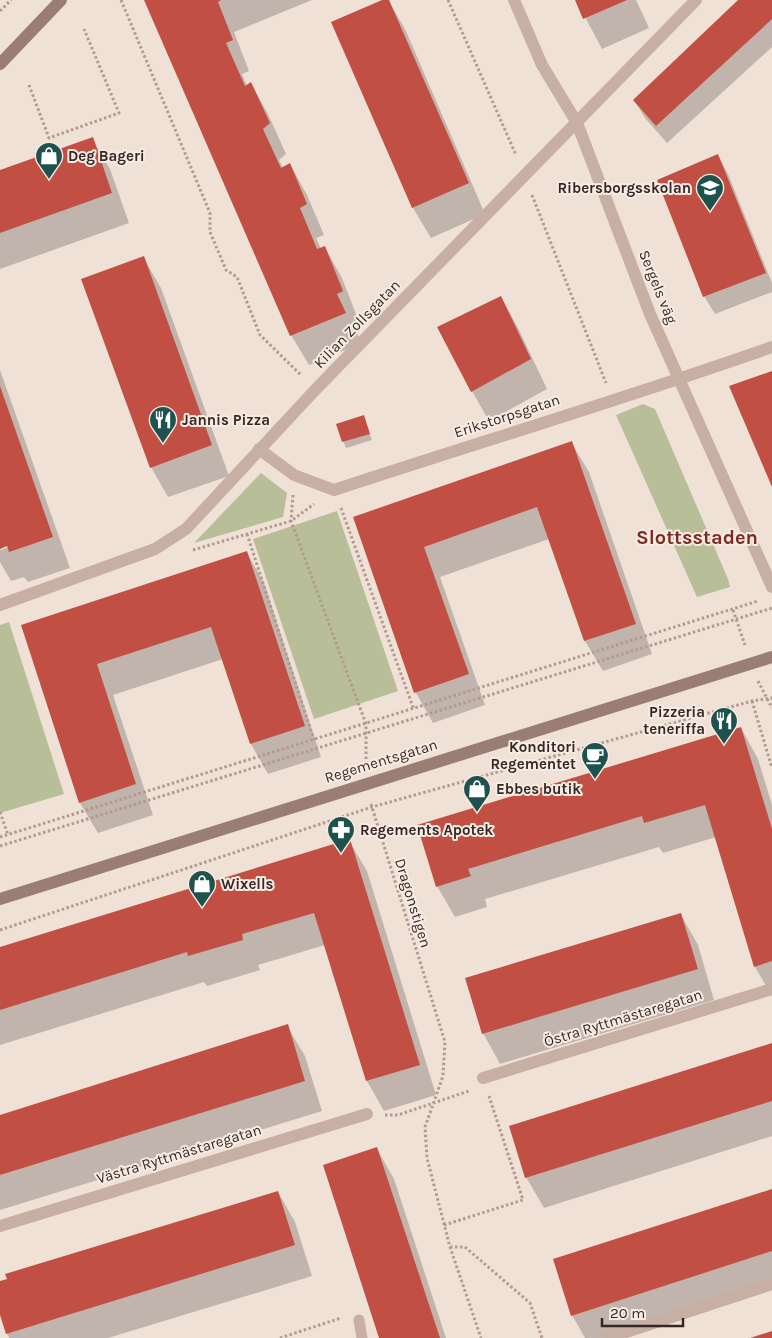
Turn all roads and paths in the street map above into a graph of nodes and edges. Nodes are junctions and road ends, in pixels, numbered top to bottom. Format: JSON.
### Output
{"nodes":[{"id":1,"x":11,"y":0,"type":"edge"},
{"id":2,"x":61,"y":0,"type":"edge"},
{"id":3,"x":121,"y":0,"type":"edge"},
{"id":4,"x":514,"y":0,"type":"edge"},
{"id":5,"x":694,"y":1,"type":"edge"},
{"id":6,"x":0,"y":11,"type":"edge"},
{"id":7,"x":84,"y":29,"type":"dead end"},
{"id":8,"x":1,"y":60,"type":"edge"},
{"id":9,"x":29,"y":85,"type":"dead end"},
{"id":10,"x":577,"y":123,"type":"junction"},
{"id":11,"x":772,"y":347,"type":"edge"},
{"id":12,"x":679,"y":380,"type":"junction"},
{"id":13,"x":316,"y":389,"type":"junction"},
{"id":14,"x":259,"y":449,"type":"junction"},
{"id":15,"x":294,"y":475,"type":"junction"},
{"id":16,"x":334,"y":490,"type":"junction"},
{"id":17,"x":291,"y":521,"type":"junction"},
{"id":18,"x":246,"y":534,"type":"junction"},
{"id":19,"x":190,"y":551,"type":"dead end"},
{"id":20,"x":772,"y":588,"type":"edge"},
{"id":21,"x":764,"y":599,"type":"dead end"},
{"id":22,"x":0,"y":605,"type":"edge"},
{"id":23,"x":772,"y":608,"type":"edge"},
{"id":24,"x":772,"y":657,"type":"edge"},
{"id":25,"x":772,"y":698,"type":"edge"},
{"id":26,"x":752,"y":700,"type":"junction"},
{"id":27,"x":414,"y":710,"type":"junction"},
{"id":28,"x":366,"y":724,"type":"junction"},
{"id":29,"x":366,"y":734,"type":"junction"},
{"id":30,"x":314,"y":740,"type":"junction"},
{"id":31,"x":772,"y":768,"type":"edge"},
{"id":32,"x":366,"y":783,"type":"junction"},
{"id":33,"x":372,"y":807,"type":"junction"},
{"id":34,"x":0,"y":812,"type":"edge"},
{"id":35,"x":8,"y":835,"type":"junction"},
{"id":36,"x":0,"y":837,"type":"edge"},
{"id":37,"x":0,"y":846,"type":"edge"},
{"id":38,"x":0,"y":899,"type":"edge"},
{"id":39,"x":0,"y":930,"type":"edge"},
{"id":40,"x":772,"y":989,"type":"edge"},
{"id":41,"x":483,"y":1078,"type":"junction"},
{"id":42,"x":432,"y":1104,"type":"junction"},
{"id":43,"x":367,"y":1114,"type":"joint"},
{"id":44,"x":444,"y":1225,"type":"junction"},
{"id":45,"x":0,"y":1226,"type":"edge"},
{"id":46,"x":450,"y":1247,"type":"junction"},
{"id":47,"x":772,"y":1284,"type":"edge"},
{"id":48,"x":348,"y":1315,"type":"dead end"},
{"id":49,"x":359,"y":1320,"type":"dead end"},
{"id":50,"x":280,"y":1338,"type":"edge"},
{"id":51,"x":362,"y":1338,"type":"edge"},
{"id":52,"x":481,"y":1338,"type":"edge"},
{"id":53,"x":542,"y":1338,"type":"edge"},
{"id":54,"x":608,"y":1338,"type":"edge"}],
"edges":[{"from":1,"to":6,"type":"path"},
{"from":2,"to":8,"type":"street"},
{"from":3,"to":13,"type":"path"},
{"from":4,"to":10,"type":"street","name":"Sergels väg"},
{"from":5,"to":10,"type":"street","name":"Kilian Zollsgatan"},
{"from":7,"to":9,"type":"path"},
{"from":10,"to":12,"type":"street","name":"Sergels väg"},
{"from":10,"to":13,"type":"street","name":"Kilian Zollsgatan"},
{"from":11,"to":12,"type":"street","name":"Erikstorpsgatan"},
{"from":12,"to":16,"type":"street","name":"Erikstorpsgatan"},
{"from":12,"to":20,"type":"street","name":"Sergels väg"},
{"from":13,"to":14,"type":"street","name":"Kilian Zollsgatan"},
{"from":14,"to":15,"type":"street"},
{"from":14,"to":22,"type":"street","name":"Kilian Zollsgatan"},
{"from":15,"to":16,"type":"street"},
{"from":15,"to":17,"type":"path","name":"Dragonstigen"},
{"from":16,"to":17,"type":"path"},
{"from":16,"to":27,"type":"path"},
{"from":17,"to":18,"type":"path"},
{"from":17,"to":28,"type":"path","name":"Dragonstigen"},
{"from":18,"to":19,"type":"path"},
{"from":18,"to":30,"type":"path"},
{"from":21,"to":27,"type":"path"},
{"from":23,"to":29,"type":"path"},
{"from":24,"to":32,"type":"street","name":"Regementsgatan"},
{"from":25,"to":26,"type":"path"},
{"from":26,"to":31,"type":"path"},
{"from":26,"to":33,"type":"path"},
{"from":27,"to":28,"type":"path"},
{"from":28,"to":29,"type":"path","name":"Dragonstigen"},
{"from":28,"to":30,"type":"path"},
{"from":29,"to":32,"type":"path","name":"Dragonstigen"},
{"from":29,"to":37,"type":"path"},
{"from":30,"to":35,"type":"path"},
{"from":32,"to":33,"type":"path","name":"Dragonstigen"},
{"from":32,"to":38,"type":"street","name":"Regementsgatan"},
{"from":33,"to":39,"type":"path"},
{"from":33,"to":42,"type":"path","name":"Dragonstigen"},
{"from":34,"to":35,"type":"path"},
{"from":35,"to":36,"type":"path"},
{"from":40,"to":41,"type":"street","name":"Östra Ryttmästaregatan"},
{"from":41,"to":42,"type":"path"},
{"from":41,"to":44,"type":"path"},
{"from":42,"to":43,"type":"path"},
{"from":42,"to":44,"type":"path","name":"Dragonstigen"},
{"from":43,"to":45,"type":"street","name":"Västra Ryttmästaregatan"},
{"from":44,"to":46,"type":"path","name":"Dragonstigen"},
{"from":46,"to":52,"type":"path","name":"Dragonstigen"},
{"from":46,"to":53,"type":"path"},
{"from":47,"to":54,"type":"street"},
{"from":48,"to":50,"type":"path"},
{"from":49,"to":51,"type":"lane"}]}
